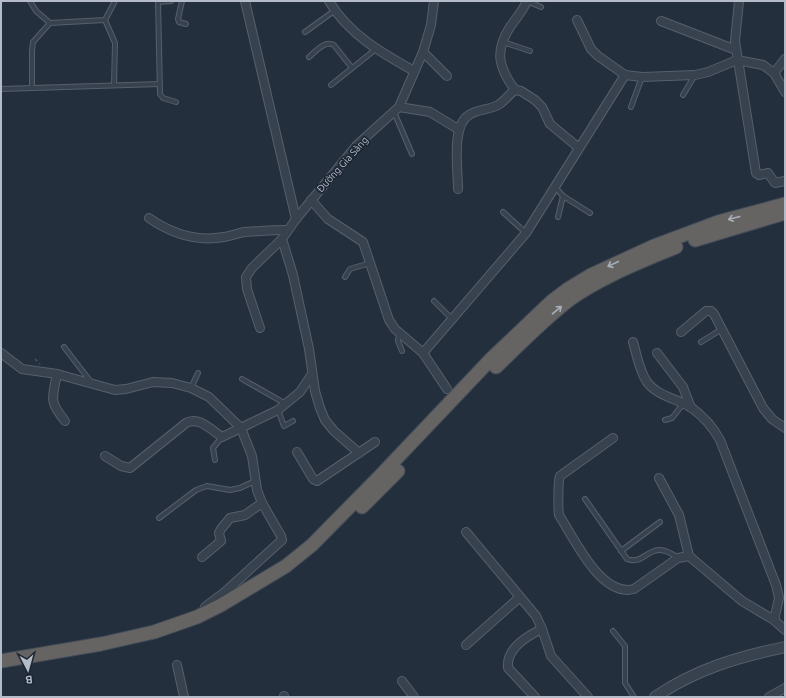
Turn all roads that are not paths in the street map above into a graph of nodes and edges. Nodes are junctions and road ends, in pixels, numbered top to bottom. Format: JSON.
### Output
{"nodes":[{"id":1,"x":30,"y":1,"type":"edge"},
{"id":2,"x":115,"y":1,"type":"edge"},
{"id":3,"x":158,"y":1,"type":"edge"},
{"id":4,"x":171,"y":1,"type":"edge"},
{"id":5,"x":182,"y":1,"type":"edge"},
{"id":6,"x":245,"y":1,"type":"edge"},
{"id":7,"x":329,"y":1,"type":"edge"},
{"id":8,"x":434,"y":1,"type":"edge"},
{"id":9,"x":527,"y":1,"type":"edge"},
{"id":10,"x":739,"y":1,"type":"edge"},
{"id":11,"x":541,"y":7,"type":"dead end"},
{"id":12,"x":334,"y":10,"type":"junction"},
{"id":13,"x":106,"y":20,"type":"junction"},
{"id":14,"x":577,"y":20,"type":"dead end"},
{"id":15,"x":661,"y":21,"type":"dead end"},
{"id":16,"x":50,"y":23,"type":"junction"},
{"id":17,"x":186,"y":24,"type":"dead end"},
{"id":18,"x":305,"y":32,"type":"dead end"},
{"id":19,"x":502,"y":42,"type":"junction"},
{"id":20,"x":376,"y":48,"type":"junction"},
{"id":21,"x":736,"y":50,"type":"junction"},
{"id":22,"x":530,"y":51,"type":"dead end"},
{"id":23,"x":423,"y":52,"type":"junction"},
{"id":24,"x":309,"y":57,"type":"dead end"},
{"id":25,"x":785,"y":59,"type":"edge"},
{"id":26,"x":737,"y":60,"type":"junction"},
{"id":27,"x":352,"y":68,"type":"junction"},
{"id":28,"x":414,"y":71,"type":"junction"},
{"id":29,"x":774,"y":73,"type":"junction"},
{"id":30,"x":695,"y":74,"type":"junction"},
{"id":31,"x":625,"y":75,"type":"junction"},
{"id":32,"x":447,"y":76,"type":"dead end"},
{"id":33,"x":642,"y":77,"type":"junction"},
{"id":34,"x":160,"y":84,"type":"junction"},
{"id":35,"x":114,"y":85,"type":"junction"},
{"id":36,"x":331,"y":85,"type":"dead end"},
{"id":37,"x":32,"y":88,"type":"junction"},
{"id":38,"x":1,"y":89,"type":"edge"},
{"id":39,"x":515,"y":90,"type":"junction"},
{"id":40,"x":785,"y":92,"type":"edge"},
{"id":41,"x":683,"y":95,"type":"dead end"},
{"id":42,"x":176,"y":102,"type":"dead end"},
{"id":43,"x":631,"y":107,"type":"dead end"},
{"id":44,"x":396,"y":109,"type":"junction"},
{"id":45,"x":458,"y":129,"type":"junction"},
{"id":46,"x":579,"y":148,"type":"junction"},
{"id":47,"x":412,"y":154,"type":"dead end"},
{"id":48,"x":785,"y":180,"type":"edge"},
{"id":49,"x":555,"y":187,"type":"junction"},
{"id":50,"x":458,"y":189,"type":"dead end"},
{"id":51,"x":563,"y":196,"type":"junction"},
{"id":52,"x":311,"y":200,"type":"junction"},
{"id":53,"x":785,"y":204,"type":"edge"},
{"id":54,"x":503,"y":212,"type":"dead end"},
{"id":55,"x":590,"y":213,"type":"dead end"},
{"id":56,"x":785,"y":213,"type":"edge"},
{"id":57,"x":558,"y":217,"type":"dead end"},
{"id":58,"x":149,"y":218,"type":"dead end"},
{"id":59,"x":296,"y":219,"type":"junction"},
{"id":60,"x":288,"y":230,"type":"junction"},
{"id":61,"x":526,"y":233,"type":"junction"},
{"id":62,"x":282,"y":239,"type":"junction"},
{"id":63,"x":371,"y":263,"type":"junction"},
{"id":64,"x":345,"y":277,"type":"dead end"},
{"id":65,"x":434,"y":301,"type":"dead end"},
{"id":66,"x":452,"y":319,"type":"junction"},
{"id":67,"x":260,"y":328,"type":"dead end"},
{"id":68,"x":722,"y":329,"type":"junction"},
{"id":69,"x":399,"y":332,"type":"junction"},
{"id":70,"x":681,"y":332,"type":"dead end"},
{"id":71,"x":633,"y":342,"type":"dead end"},
{"id":72,"x":701,"y":342,"type":"dead end"},
{"id":73,"x":64,"y":347,"type":"dead end"},
{"id":74,"x":402,"y":351,"type":"dead end"},
{"id":75,"x":1,"y":353,"type":"edge"},
{"id":76,"x":423,"y":353,"type":"junction"},
{"id":77,"x":657,"y":353,"type":"dead end"},
{"id":78,"x":198,"y":373,"type":"dead end"},
{"id":79,"x":57,"y":374,"type":"junction"},
{"id":80,"x":312,"y":374,"type":"junction"},
{"id":81,"x":242,"y":379,"type":"dead end"},
{"id":82,"x":92,"y":384,"type":"junction"},
{"id":83,"x":191,"y":388,"type":"junction"},
{"id":84,"x":448,"y":389,"type":"dead end"},
{"id":85,"x":287,"y":404,"type":"junction"},
{"id":86,"x":683,"y":404,"type":"junction"},
{"id":87,"x":691,"y":408,"type":"junction"},
{"id":88,"x":278,"y":410,"type":"junction"},
{"id":89,"x":665,"y":420,"type":"dead end"},
{"id":90,"x":65,"y":421,"type":"dead end"},
{"id":91,"x":293,"y":421,"type":"dead end"},
{"id":92,"x":241,"y":428,"type":"junction"},
{"id":93,"x":785,"y":428,"type":"edge"},
{"id":94,"x":222,"y":437,"type":"junction"},
{"id":95,"x":613,"y":438,"type":"dead end"},
{"id":96,"x":375,"y":442,"type":"dead end"},
{"id":97,"x":297,"y":452,"type":"dead end"},
{"id":98,"x":359,"y":453,"type":"junction"},
{"id":99,"x":105,"y":456,"type":"dead end"},
{"id":100,"x":215,"y":460,"type":"dead end"},
{"id":101,"x":659,"y":478,"type":"dead end"},
{"id":102,"x":256,"y":481,"type":"junction"},
{"id":103,"x":585,"y":498,"type":"dead end"},
{"id":104,"x":262,"y":503,"type":"junction"},
{"id":105,"x":159,"y":518,"type":"dead end"},
{"id":106,"x":660,"y":522,"type":"dead end"},
{"id":107,"x":466,"y":532,"type":"dead end"},
{"id":108,"x":622,"y":551,"type":"junction"},
{"id":109,"x":689,"y":556,"type":"junction"},
{"id":110,"x":202,"y":557,"type":"dead end"},
{"id":111,"x":678,"y":558,"type":"junction"},
{"id":112,"x":520,"y":598,"type":"junction"},
{"id":113,"x":204,"y":607,"type":"dead end"},
{"id":114,"x":774,"y":620,"type":"junction"},
{"id":115,"x":542,"y":629,"type":"junction"},
{"id":116,"x":785,"y":630,"type":"edge"},
{"id":117,"x":613,"y":631,"type":"dead end"},
{"id":118,"x":466,"y":645,"type":"dead end"},
{"id":119,"x":785,"y":647,"type":"edge"},
{"id":120,"x":1,"y":661,"type":"edge"},
{"id":121,"x":177,"y":665,"type":"dead end"},
{"id":122,"x":1,"y":669,"type":"edge"},
{"id":123,"x":402,"y":681,"type":"dead end"},
{"id":124,"x":785,"y":688,"type":"edge"},
{"id":125,"x":184,"y":697,"type":"edge"},
{"id":126,"x":414,"y":697,"type":"edge"},
{"id":127,"x":535,"y":697,"type":"edge"},
{"id":128,"x":588,"y":697,"type":"edge"},
{"id":129,"x":634,"y":697,"type":"edge"},
{"id":130,"x":655,"y":697,"type":"edge"},
{"id":131,"x":769,"y":697,"type":"edge"}],
"edges":[{"from":1,"to":16,"type":"lane"},
{"from":2,"to":13,"type":"lane"},
{"from":3,"to":4,"type":"lane"},
{"from":3,"to":34,"type":"lane"},
{"from":5,"to":17,"type":"lane"},
{"from":6,"to":59,"type":"street"},
{"from":7,"to":12,"type":"street"},
{"from":8,"to":23,"type":"street","name":"Đường Gia Sàng"},
{"from":9,"to":11,"type":"lane"},
{"from":9,"to":19,"type":"street"},
{"from":10,"to":21,"type":"street"},
{"from":12,"to":18,"type":"lane"},
{"from":12,"to":20,"type":"street"},
{"from":13,"to":16,"type":"lane"},
{"from":13,"to":35,"type":"lane"},
{"from":14,"to":31,"type":"street"},
{"from":15,"to":21,"type":"street"},
{"from":16,"to":37,"type":"lane"},
{"from":19,"to":22,"type":"lane"},
{"from":19,"to":39,"type":"street"},
{"from":20,"to":27,"type":"lane"},
{"from":20,"to":28,"type":"street"},
{"from":21,"to":26,"type":"street"},
{"from":23,"to":28,"type":"street","name":"Đường Gia Sàng"},
{"from":23,"to":32,"type":"street"},
{"from":24,"to":27,"type":"lane"},
{"from":25,"to":29,"type":"street"},
{"from":26,"to":29,"type":"street"},
{"from":26,"to":30,"type":"street"},
{"from":26,"to":48,"type":"street"},
{"from":27,"to":36,"type":"lane"},
{"from":28,"to":44,"type":"street","name":"Đường Gia Sàng"},
{"from":29,"to":40,"type":"street"},
{"from":30,"to":33,"type":"street"},
{"from":30,"to":41,"type":"lane"},
{"from":31,"to":33,"type":"street"},
{"from":31,"to":46,"type":"street"},
{"from":33,"to":43,"type":"lane"},
{"from":34,"to":35,"type":"lane"},
{"from":34,"to":42,"type":"lane"},
{"from":35,"to":37,"type":"lane"},
{"from":37,"to":38,"type":"lane"},
{"from":39,"to":45,"type":"street"},
{"from":39,"to":46,"type":"street"},
{"from":44,"to":45,"type":"street"},
{"from":44,"to":47,"type":"lane"},
{"from":44,"to":52,"type":"street","name":"Đường Gia Sàng"},
{"from":45,"to":50,"type":"street"},
{"from":46,"to":49,"type":"street"},
{"from":49,"to":51,"type":"lane"},
{"from":49,"to":61,"type":"street"},
{"from":51,"to":55,"type":"lane"},
{"from":51,"to":57,"type":"lane"},
{"from":52,"to":59,"type":"street","name":"Đường Gia Sàng"},
{"from":52,"to":63,"type":"street"},
{"from":53,"to":120,"type":"highway","one_way":true},
{"from":54,"to":61,"type":"lane"},
{"from":122,"to":56,"type":"highway","one_way":true},
{"from":58,"to":60,"type":"street"},
{"from":59,"to":60,"type":"street","name":"Đường Gia Sàng"},
{"from":60,"to":62,"type":"street","name":"Đường Gia Sàng"},
{"from":61,"to":66,"type":"street"},
{"from":62,"to":67,"type":"street","name":"Đường Gia Sàng"},
{"from":62,"to":80,"type":"street"},
{"from":63,"to":64,"type":"lane"},
{"from":63,"to":69,"type":"street"},
{"from":65,"to":66,"type":"lane"},
{"from":66,"to":76,"type":"street"},
{"from":68,"to":70,"type":"street"},
{"from":68,"to":72,"type":"lane"},
{"from":68,"to":93,"type":"street"},
{"from":69,"to":74,"type":"lane"},
{"from":69,"to":76,"type":"street"},
{"from":71,"to":86,"type":"street"},
{"from":73,"to":82,"type":"lane"},
{"from":75,"to":79,"type":"street"},
{"from":76,"to":84,"type":"street"},
{"from":77,"to":87,"type":"street"},
{"from":78,"to":83,"type":"lane"},
{"from":79,"to":82,"type":"street"},
{"from":79,"to":90,"type":"street"},
{"from":80,"to":85,"type":"street"},
{"from":80,"to":98,"type":"street"},
{"from":81,"to":85,"type":"lane"},
{"from":82,"to":83,"type":"street"},
{"from":83,"to":92,"type":"street"},
{"from":85,"to":88,"type":"street"},
{"from":86,"to":87,"type":"street"},
{"from":86,"to":89,"type":"lane"},
{"from":87,"to":114,"type":"street"},
{"from":88,"to":91,"type":"lane"},
{"from":88,"to":92,"type":"street"},
{"from":92,"to":94,"type":"street"},
{"from":92,"to":102,"type":"street"},
{"from":94,"to":99,"type":"street"},
{"from":94,"to":100,"type":"lane"},
{"from":95,"to":111,"type":"street"},
{"from":96,"to":98,"type":"street"},
{"from":97,"to":98,"type":"street"},
{"from":101,"to":109,"type":"street"},
{"from":102,"to":104,"type":"street"},
{"from":102,"to":105,"type":"lane"},
{"from":103,"to":108,"type":"lane"},
{"from":104,"to":110,"type":"street"},
{"from":104,"to":113,"type":"street"},
{"from":106,"to":108,"type":"lane"},
{"from":107,"to":112,"type":"street"},
{"from":108,"to":111,"type":"lane"},
{"from":109,"to":111,"type":"street"},
{"from":109,"to":114,"type":"street"},
{"from":112,"to":115,"type":"street"},
{"from":112,"to":118,"type":"street"},
{"from":114,"to":116,"type":"street"},
{"from":115,"to":127,"type":"street"},
{"from":115,"to":128,"type":"street"},
{"from":117,"to":129,"type":"lane"},
{"from":119,"to":130,"type":"street"},
{"from":121,"to":125,"type":"street"},
{"from":123,"to":126,"type":"street"},
{"from":124,"to":131,"type":"street"}]}
